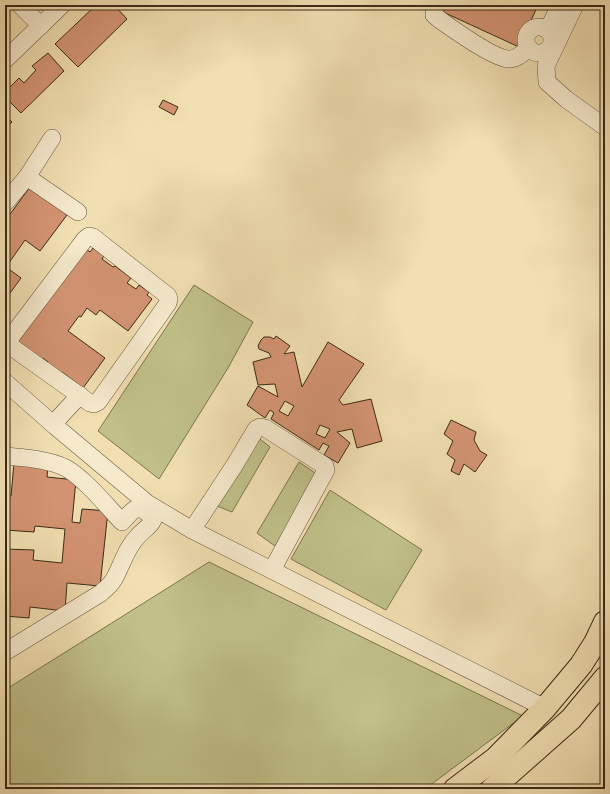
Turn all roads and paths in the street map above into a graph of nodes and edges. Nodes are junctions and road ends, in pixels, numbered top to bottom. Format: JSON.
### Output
{"nodes":[{"id":1,"x":20,"y":5,"type":"edge"},
{"id":2,"x":62,"y":5,"type":"edge"},
{"id":3,"x":435,"y":5,"type":"edge"},
{"id":4,"x":560,"y":5,"type":"edge"},
{"id":5,"x":575,"y":5,"type":"edge"},
{"id":6,"x":42,"y":26,"type":"junction"},
{"id":7,"x":5,"y":60,"type":"edge"},
{"id":8,"x":605,"y":127,"type":"edge"},
{"id":9,"x":52,"y":138,"type":"dead end"},
{"id":10,"x":27,"y":177,"type":"junction"},
{"id":11,"x":5,"y":203,"type":"edge"},
{"id":12,"x":78,"y":212,"type":"dead end"},
{"id":13,"x":5,"y":382,"type":"edge"},
{"id":14,"x":80,"y":395,"type":"junction"},
{"id":15,"x":53,"y":424,"type":"junction"},
{"id":16,"x":5,"y":456,"type":"edge"},
{"id":17,"x":146,"y":513,"type":"junction"},
{"id":18,"x":192,"y":530,"type":"junction"},
{"id":19,"x":272,"y":570,"type":"junction"},
{"id":20,"x":605,"y":622,"type":"edge"},
{"id":21,"x":5,"y":652,"type":"edge"},
{"id":22,"x":605,"y":678,"type":"edge"},
{"id":23,"x":545,"y":708,"type":"junction"},
{"id":24,"x":462,"y":787,"type":"edge"},
{"id":25,"x":492,"y":789,"type":"edge"}],
"edges":[{"from":1,"to":6,"type":"street"},
{"from":2,"to":6,"type":"street"},
{"from":3,"to":4,"type":"street"},
{"from":5,"to":8,"type":"street"},
{"from":6,"to":7,"type":"street"},
{"from":9,"to":10,"type":"street"},
{"from":10,"to":11,"type":"street"},
{"from":10,"to":12,"type":"street"},
{"from":13,"to":15,"type":"street"},
{"from":14,"to":14,"type":"street"},
{"from":14,"to":15,"type":"street"},
{"from":15,"to":17,"type":"street"},
{"from":16,"to":17,"type":"street"},
{"from":17,"to":18,"type":"street"},
{"from":17,"to":21,"type":"street"},
{"from":18,"to":19,"type":"street"},
{"from":18,"to":19,"type":"street"},
{"from":19,"to":23,"type":"street"},
{"from":20,"to":23,"type":"main road"},
{"from":22,"to":25,"type":"main road"},
{"from":23,"to":24,"type":"main road"}]}
